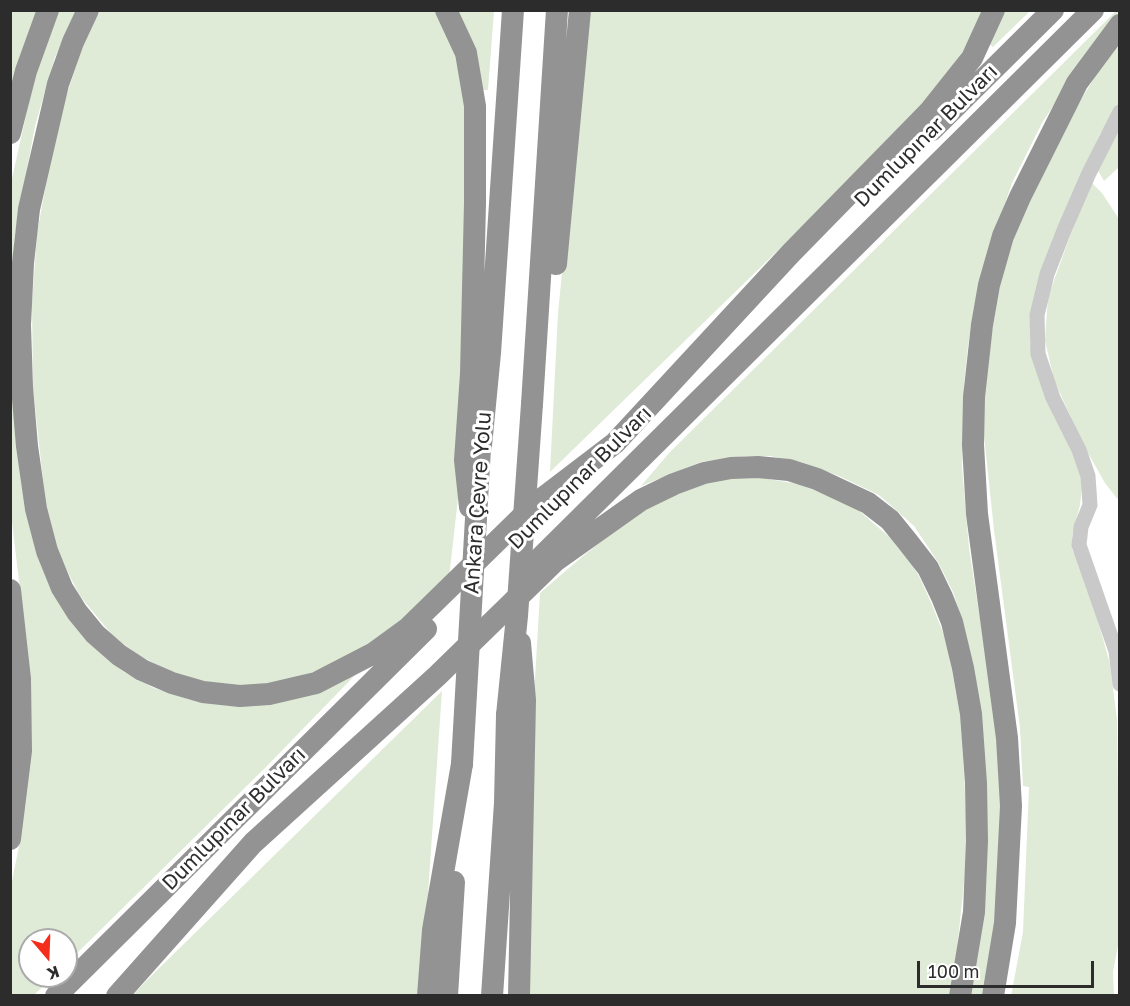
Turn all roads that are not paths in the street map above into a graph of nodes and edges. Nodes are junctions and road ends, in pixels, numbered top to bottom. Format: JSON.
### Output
{"nodes":[{"id":1,"x":48,"y":10,"type":"edge"},
{"id":2,"x":88,"y":10,"type":"edge"},
{"id":3,"x":446,"y":10,"type":"edge"},
{"id":4,"x":513,"y":10,"type":"edge"},
{"id":5,"x":557,"y":10,"type":"edge"},
{"id":6,"x":580,"y":10,"type":"edge"},
{"id":7,"x":994,"y":10,"type":"edge"},
{"id":8,"x":1053,"y":10,"type":"edge"},
{"id":9,"x":1093,"y":10,"type":"edge"},
{"id":10,"x":1119,"y":25,"type":"edge"},
{"id":11,"x":1119,"y":112,"type":"edge"},
{"id":12,"x":10,"y":133,"type":"edge"},
{"id":13,"x":534,"y":362,"type":"junction"},
{"id":14,"x":615,"y":443,"type":"junction"},
{"id":15,"x":473,"y":454,"type":"junction"},
{"id":16,"x":10,"y":590,"type":"edge"},
{"id":17,"x":517,"y":616,"type":"junction"},
{"id":18,"x":1119,"y":684,"type":"edge"},
{"id":19,"x":462,"y":764,"type":"junction"},
{"id":20,"x":10,"y":839,"type":"edge"},
{"id":21,"x":253,"y":843,"type":"junction"},
{"id":22,"x":56,"y":996,"type":"edge"},
{"id":23,"x":99,"y":996,"type":"edge"},
{"id":24,"x":117,"y":996,"type":"edge"},
{"id":25,"x":428,"y":996,"type":"edge"},
{"id":26,"x":447,"y":996,"type":"edge"},
{"id":27,"x":492,"y":996,"type":"edge"},
{"id":28,"x":519,"y":996,"type":"edge"},
{"id":29,"x":960,"y":996,"type":"edge"},
{"id":30,"x":993,"y":996,"type":"edge"}],
"edges":[{"from":1,"to":12,"type":"highway"},
{"from":2,"to":14,"type":"highway"},
{"from":3,"to":15,"type":"highway"},
{"from":4,"to":15,"type":"highway","name":"Ankara Çevre Yolu"},
{"from":5,"to":13,"type":"highway"},
{"from":6,"to":13,"type":"highway"},
{"from":7,"to":14,"type":"highway"},
{"from":8,"to":14,"type":"highway","name":"Dumlupınar Bulvarı"},
{"from":9,"to":21,"type":"highway","name":"Dumlupınar Bulvarı"},
{"from":10,"to":30,"type":"highway"},
{"from":11,"to":18,"type":"street"},
{"from":13,"to":17,"type":"highway","bridge":true},
{"from":14,"to":22,"type":"highway","name":"Dumlupınar Bulvarı"},
{"from":15,"to":19,"type":"highway","name":"Ankara Çevre Yolu","bridge":true},
{"from":16,"to":20,"type":"highway"},
{"from":17,"to":27,"type":"highway","bridge":true},
{"from":17,"to":28,"type":"highway","bridge":true},
{"from":19,"to":25,"type":"highway"},
{"from":19,"to":26,"type":"highway","name":"Ankara Çevre Yolu"},
{"from":21,"to":23,"type":"highway","name":"Dumlupınar Bulvarı"},
{"from":21,"to":24,"type":"highway"},
{"from":21,"to":29,"type":"highway"}]}
